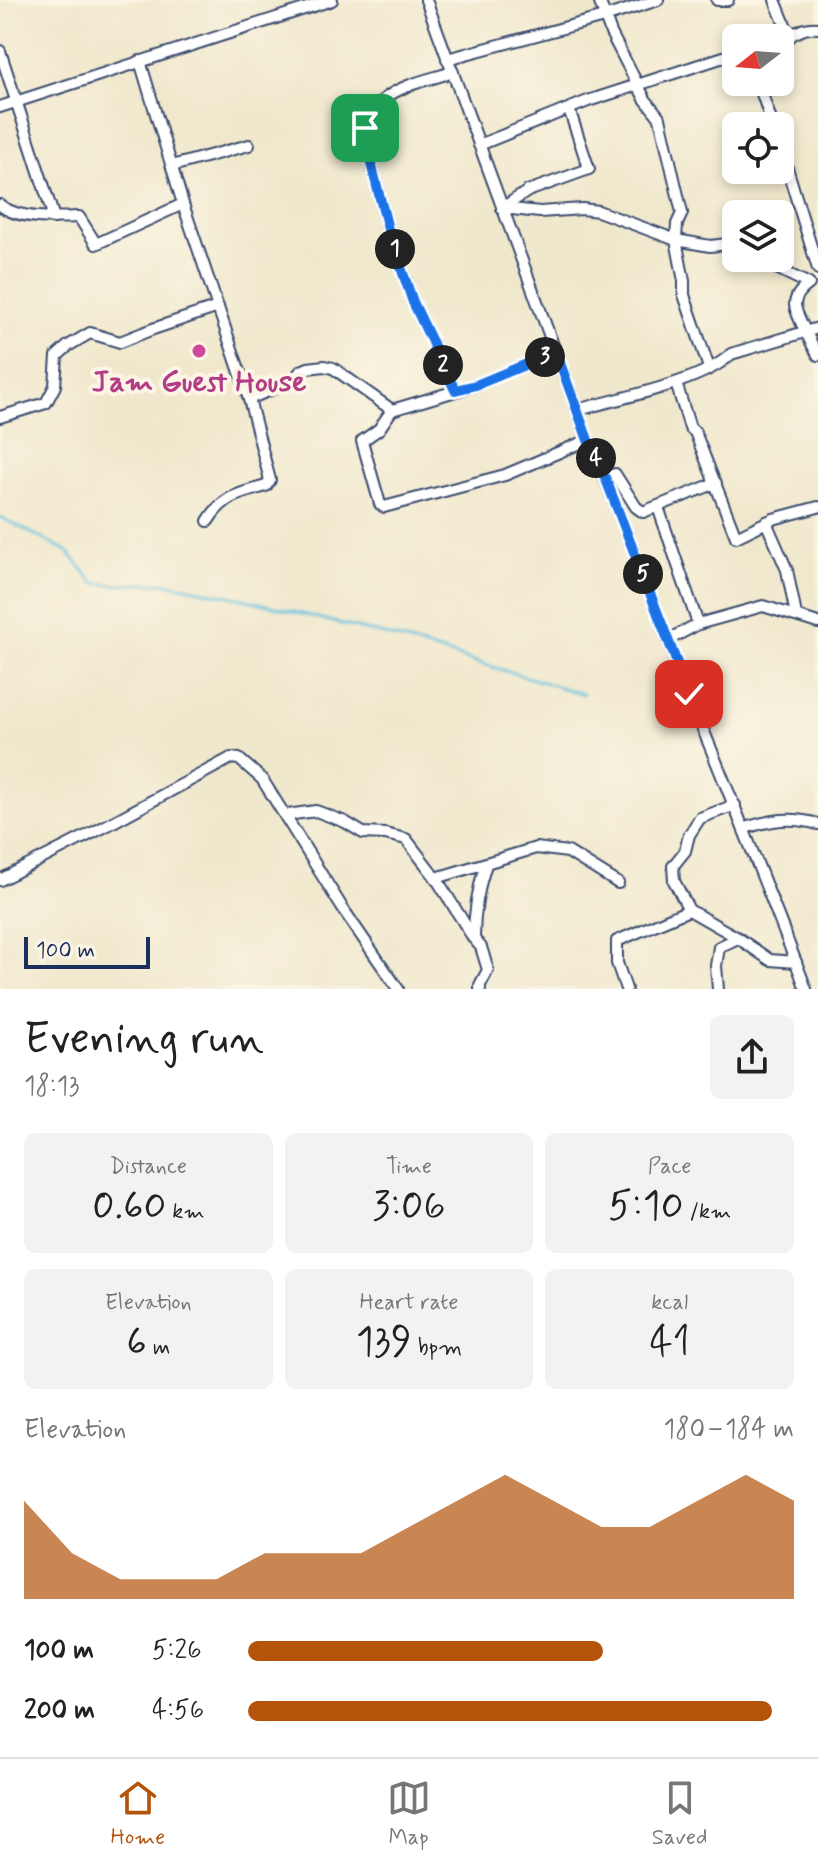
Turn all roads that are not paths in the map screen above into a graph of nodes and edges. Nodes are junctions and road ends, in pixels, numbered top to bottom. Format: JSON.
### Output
{"nodes":[{"id":1,"x":332,"y":0,"type":"edge"},
{"id":2,"x":426,"y":0,"type":"edge"},
{"id":3,"x":599,"y":0,"type":"edge"},
{"id":4,"x":658,"y":0,"type":"edge"},
{"id":5,"x":717,"y":0,"type":"edge"},
{"id":6,"x":728,"y":0,"type":"edge"},
{"id":7,"x":775,"y":0,"type":"edge"},
{"id":8,"x":604,"y":17,"type":"junction"},
{"id":9,"x":781,"y":24,"type":"edge"},
{"id":10,"x":818,"y":28,"type":"edge"},
{"id":11,"x":794,"y":33,"type":"edge"},
{"id":12,"x":0,"y":51,"type":"edge"},
{"id":13,"x":722,"y":58,"type":"edge"},
{"id":14,"x":447,"y":59,"type":"junction"},
{"id":15,"x":140,"y":61,"type":"junction"},
{"id":16,"x":453,"y":72,"type":"junction"},
{"id":17,"x":639,"y":86,"type":"junction"},
{"id":18,"x":18,"y":101,"type":"junction"},
{"id":19,"x":0,"y":107,"type":"edge"},
{"id":20,"x":569,"y":109,"type":"junction"},
{"id":21,"x":249,"y":145,"type":"dead end"},
{"id":22,"x":479,"y":145,"type":"junction"},
{"id":23,"x":172,"y":166,"type":"junction"},
{"id":24,"x":792,"y":184,"type":"edge"},
{"id":25,"x":183,"y":204,"type":"junction"},
{"id":26,"x":0,"y":205,"type":"edge"},
{"id":27,"x":502,"y":208,"type":"junction"},
{"id":28,"x":54,"y":218,"type":"junction"},
{"id":29,"x":676,"y":240,"type":"junction"},
{"id":30,"x":722,"y":245,"type":"edge"},
{"id":31,"x":818,"y":269,"type":"edge"},
{"id":32,"x":789,"y":272,"type":"edge"},
{"id":33,"x":814,"y":282,"type":"edge"},
{"id":34,"x":218,"y":307,"type":"junction"},
{"id":35,"x":818,"y":328,"type":"edge"},
{"id":36,"x":806,"y":332,"type":"junction"},
{"id":37,"x":556,"y":352,"type":"junction"},
{"id":38,"x":818,"y":355,"type":"edge"},
{"id":39,"x":709,"y":368,"type":"junction"},
{"id":40,"x":676,"y":383,"type":"junction"},
{"id":41,"x":455,"y":390,"type":"junction"},
{"id":42,"x":249,"y":399,"type":"junction"},
{"id":43,"x":392,"y":410,"type":"junction"},
{"id":44,"x":577,"y":410,"type":"junction"},
{"id":45,"x":0,"y":417,"type":"edge"},
{"id":46,"x":588,"y":440,"type":"junction"},
{"id":47,"x":605,"y":477,"type":"junction"},
{"id":48,"x":716,"y":483,"type":"junction"},
{"id":49,"x":658,"y":507,"type":"junction"},
{"id":50,"x":818,"y":507,"type":"edge"},
{"id":51,"x":208,"y":521,"type":"dead end"},
{"id":52,"x":766,"y":522,"type":"junction"},
{"id":53,"x":796,"y":615,"type":"junction"},
{"id":54,"x":818,"y":623,"type":"edge"},
{"id":55,"x":698,"y":624,"type":"junction"},
{"id":56,"x":668,"y":640,"type":"junction"},
{"id":57,"x":735,"y":805,"type":"junction"},
{"id":58,"x":286,"y":815,"type":"junction"},
{"id":59,"x":818,"y":824,"type":"edge"},
{"id":60,"x":745,"y":828,"type":"junction"},
{"id":61,"x":486,"y":864,"type":"junction"},
{"id":62,"x":436,"y":878,"type":"junction"},
{"id":63,"x":0,"y":880,"type":"edge"},
{"id":64,"x":618,"y":883,"type":"dead end"},
{"id":65,"x":689,"y":910,"type":"junction"},
{"id":66,"x":738,"y":938,"type":"junction"},
{"id":67,"x":474,"y":939,"type":"junction"},
{"id":68,"x":796,"y":962,"type":"junction"},
{"id":69,"x":478,"y":988,"type":"edge"},
{"id":70,"x":398,"y":989,"type":"edge"},
{"id":71,"x":626,"y":989,"type":"edge"},
{"id":72,"x":718,"y":989,"type":"edge"},
{"id":73,"x":806,"y":989,"type":"edge"}],
"edges":[{"from":1,"to":15,"type":"street"},
{"from":2,"to":14,"type":"street"},
{"from":3,"to":8,"type":"street"},
{"from":4,"to":8,"type":"street"},
{"from":5,"to":6,"type":"street"},
{"from":7,"to":9,"type":"street"},
{"from":8,"to":14,"type":"street"},
{"from":8,"to":17,"type":"street"},
{"from":10,"to":11,"type":"street"},
{"from":12,"to":18,"type":"street"},
{"from":13,"to":17,"type":"street"},
{"from":14,"to":16,"type":"street"},
{"from":15,"to":18,"type":"street"},
{"from":15,"to":23,"type":"street"},
{"from":16,"to":22,"type":"street"},
{"from":16,"to":41,"type":"street"},
{"from":17,"to":20,"type":"street"},
{"from":17,"to":29,"type":"street"},
{"from":18,"to":19,"type":"street"},
{"from":18,"to":28,"type":"street"},
{"from":20,"to":22,"type":"street"},
{"from":20,"to":27,"type":"street"},
{"from":21,"to":23,"type":"street"},
{"from":22,"to":27,"type":"street"},
{"from":23,"to":25,"type":"street"},
{"from":24,"to":31,"type":"street"},
{"from":25,"to":28,"type":"street"},
{"from":25,"to":34,"type":"street"},
{"from":26,"to":28,"type":"street"},
{"from":27,"to":29,"type":"street"},
{"from":27,"to":37,"type":"street"},
{"from":29,"to":30,"type":"street"},
{"from":29,"to":39,"type":"street"},
{"from":32,"to":33,"type":"street"},
{"from":33,"to":36,"type":"street"},
{"from":34,"to":42,"type":"street"},
{"from":34,"to":45,"type":"street"},
{"from":35,"to":36,"type":"street"},
{"from":36,"to":38,"type":"street"},
{"from":36,"to":39,"type":"street"},
{"from":37,"to":41,"type":"street"},
{"from":37,"to":44,"type":"street"},
{"from":39,"to":40,"type":"street"},
{"from":40,"to":44,"type":"street"},
{"from":40,"to":48,"type":"street"},
{"from":41,"to":43,"type":"street"},
{"from":42,"to":43,"type":"street"},
{"from":42,"to":51,"type":"street"},
{"from":43,"to":46,"type":"street"},
{"from":44,"to":46,"type":"street"},
{"from":46,"to":47,"type":"street"},
{"from":47,"to":49,"type":"street"},
{"from":47,"to":56,"type":"street"},
{"from":48,"to":49,"type":"street"},
{"from":48,"to":52,"type":"street"},
{"from":49,"to":55,"type":"street"},
{"from":50,"to":52,"type":"street"},
{"from":52,"to":53,"type":"street"},
{"from":53,"to":54,"type":"street"},
{"from":53,"to":55,"type":"street"},
{"from":55,"to":56,"type":"street"},
{"from":56,"to":57,"type":"street"},
{"from":57,"to":60,"type":"street"},
{"from":57,"to":65,"type":"street"},
{"from":58,"to":62,"type":"street"},
{"from":58,"to":63,"type":"street"},
{"from":58,"to":70,"type":"street"},
{"from":59,"to":60,"type":"street"},
{"from":60,"to":68,"type":"street"},
{"from":61,"to":62,"type":"street"},
{"from":61,"to":64,"type":"street"},
{"from":61,"to":67,"type":"street"},
{"from":62,"to":67,"type":"street"},
{"from":65,"to":66,"type":"street"},
{"from":65,"to":71,"type":"street"},
{"from":66,"to":68,"type":"street"},
{"from":66,"to":72,"type":"street"},
{"from":67,"to":69,"type":"street"},
{"from":68,"to":73,"type":"street"}]}
